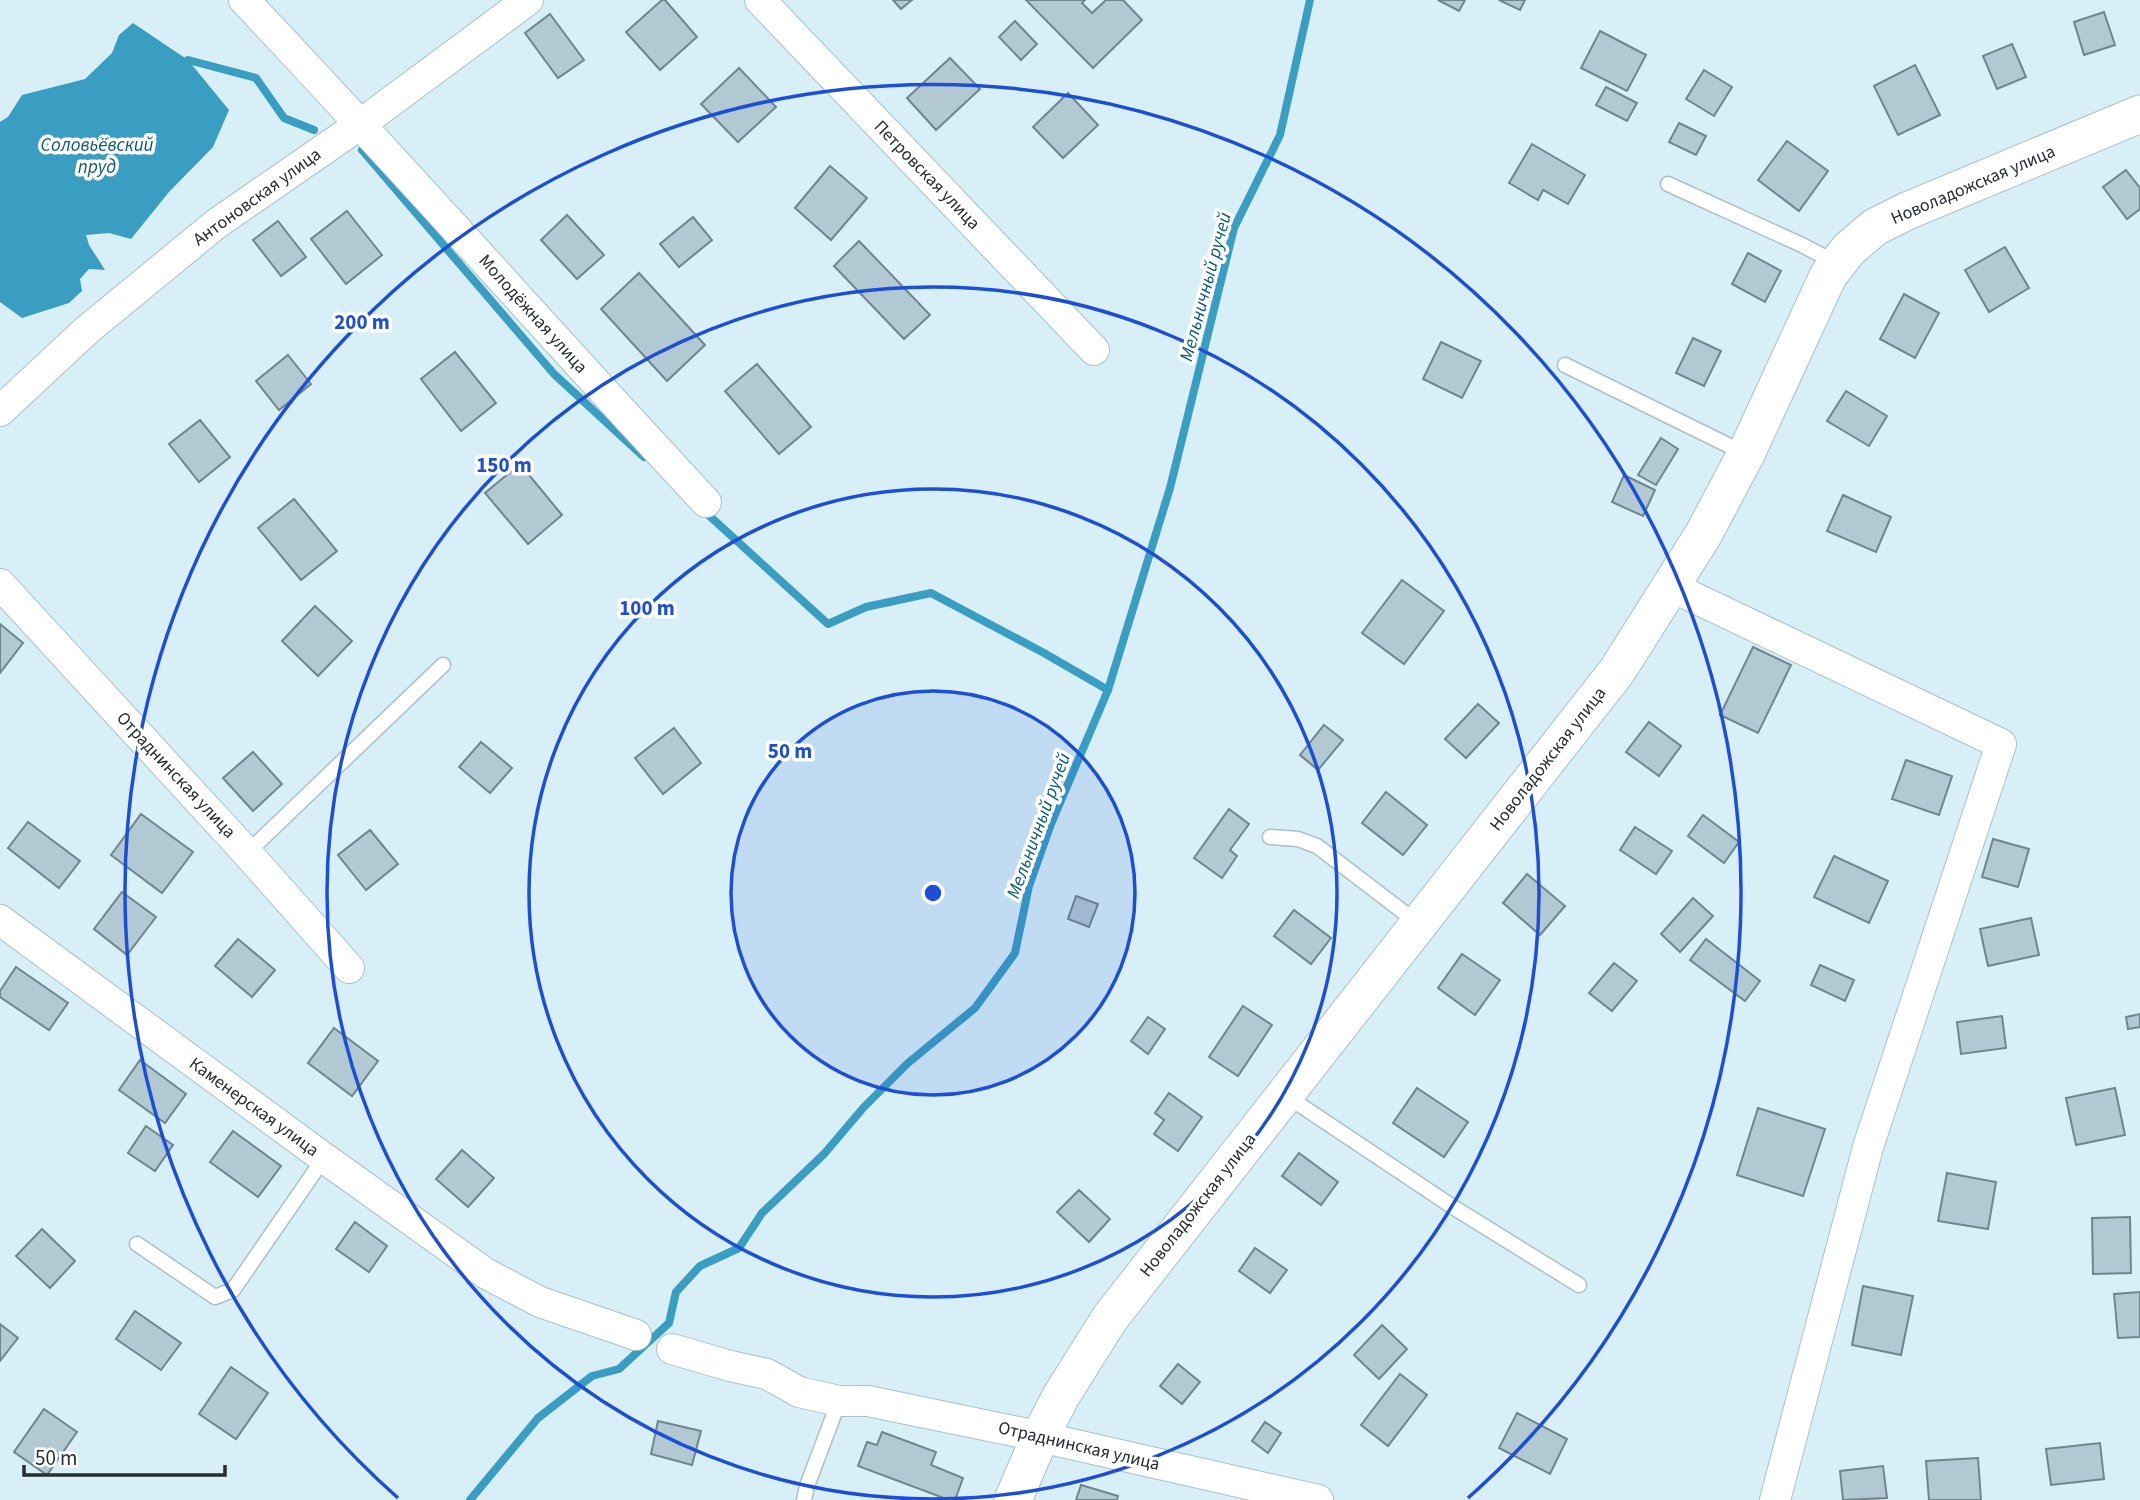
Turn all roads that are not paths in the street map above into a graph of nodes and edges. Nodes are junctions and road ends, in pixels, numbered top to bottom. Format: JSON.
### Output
{"nodes":[{"id":1,"x":244,"y":0,"type":"edge"},
{"id":2,"x":528,"y":0,"type":"edge"},
{"id":3,"x":760,"y":0,"type":"edge"},
{"id":4,"x":2140,"y":114,"type":"edge"},
{"id":5,"x":362,"y":123,"type":"junction"},
{"id":6,"x":1668,"y":184,"type":"dead end"},
{"id":7,"x":1838,"y":264,"type":"junction"},
{"id":8,"x":1094,"y":349,"type":"dead end"},
{"id":9,"x":1565,"y":365,"type":"dead end"},
{"id":10,"x":0,"y":411,"type":"edge"},
{"id":11,"x":1746,"y":454,"type":"junction"},
{"id":12,"x":706,"y":502,"type":"dead end"},
{"id":13,"x":0,"y":584,"type":"edge"},
{"id":14,"x":1672,"y":587,"type":"junction"},
{"id":15,"x":443,"y":666,"type":"dead end"},
{"id":16,"x":1270,"y":837,"type":"dead end"},
{"id":17,"x":247,"y":853,"type":"junction"},
{"id":18,"x":1,"y":923,"type":"edge"},
{"id":19,"x":1419,"y":924,"type":"junction"},
{"id":20,"x":349,"y":968,"type":"dead end"},
{"id":21,"x":1284,"y":1094,"type":"junction"},
{"id":22,"x":324,"y":1158,"type":"junction"},
{"id":23,"x":137,"y":1244,"type":"dead end"},
{"id":24,"x":1579,"y":1285,"type":"dead end"},
{"id":25,"x":636,"y":1335,"type":"dead end"},
{"id":26,"x":672,"y":1349,"type":"dead end"},
{"id":27,"x":839,"y":1401,"type":"junction"},
{"id":28,"x":1040,"y":1437,"type":"junction"},
{"id":29,"x":804,"y":1500,"type":"edge"},
{"id":30,"x":1013,"y":1500,"type":"edge"},
{"id":31,"x":1318,"y":1500,"type":"edge"},
{"id":32,"x":1775,"y":1500,"type":"edge"}],
"edges":[{"from":1,"to":5,"type":"street","name":"Молодёжная улица"},
{"from":2,"to":5,"type":"street","name":"Антоновская улица"},
{"from":3,"to":8,"type":"street","name":"Петровская улица"},
{"from":4,"to":7,"type":"street","name":"Новоладожская улица"},
{"from":5,"to":10,"type":"street","name":"Антоновская улица"},
{"from":5,"to":12,"type":"street","name":"Молодёжная улица"},
{"from":6,"to":7,"type":"lane"},
{"from":7,"to":11,"type":"street","name":"Новоладожская улица"},
{"from":9,"to":11,"type":"lane"},
{"from":11,"to":14,"type":"street","name":"Новоладожская улица"},
{"from":13,"to":17,"type":"street","name":"Отраднинская улица"},
{"from":14,"to":19,"type":"street","name":"Новоладожская улица"},
{"from":14,"to":32,"type":"street"},
{"from":15,"to":17,"type":"lane"},
{"from":16,"to":19,"type":"lane"},
{"from":17,"to":20,"type":"street","name":"Отраднинская улица"},
{"from":18,"to":22,"type":"street","name":"Каменерская улица"},
{"from":19,"to":21,"type":"street","name":"Новоладожская улица"},
{"from":21,"to":24,"type":"lane"},
{"from":21,"to":28,"type":"street","name":"Новоладожская улица"},
{"from":22,"to":23,"type":"lane"},
{"from":22,"to":25,"type":"street","name":"Каменерская улица"},
{"from":26,"to":27,"type":"street","name":"Отраднинская улица"},
{"from":27,"to":28,"type":"street","name":"Отраднинская улица"},
{"from":27,"to":29,"type":"lane"},
{"from":28,"to":30,"type":"street","name":"Новоладожская улица"},
{"from":28,"to":31,"type":"street","name":"Отраднинская улица"}]}
